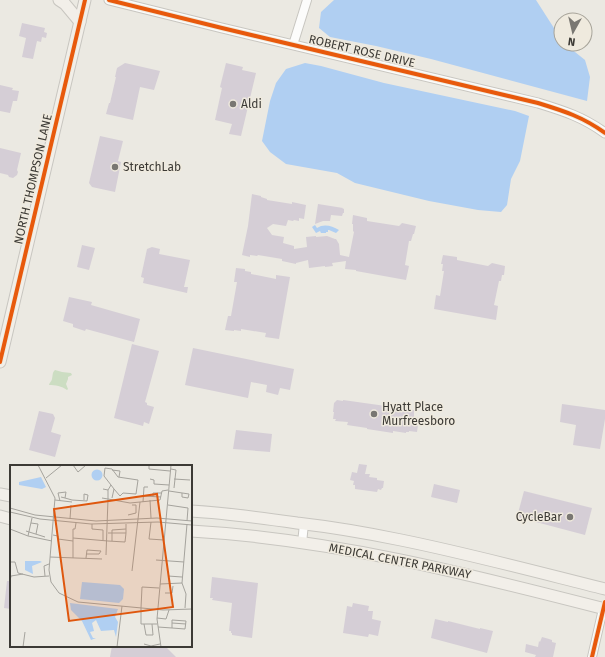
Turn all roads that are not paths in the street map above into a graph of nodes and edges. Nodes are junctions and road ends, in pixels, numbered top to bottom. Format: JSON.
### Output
{"nodes":[{"id":1,"x":59,"y":0,"type":"edge"},
{"id":2,"x":85,"y":0,"type":"edge"},
{"id":3,"x":109,"y":0,"type":"edge"},
{"id":4,"x":307,"y":0,"type":"edge"},
{"id":5,"x":80,"y":22,"type":"junction"},
{"id":6,"x":293,"y":45,"type":"junction"},
{"id":7,"x":605,"y":133,"type":"edge"},
{"id":8,"x":0,"y":362,"type":"edge"},
{"id":9,"x":0,"y":494,"type":"edge"},
{"id":10,"x":10,"y":496,"type":"edge"},
{"id":11,"x":192,"y":511,"type":"edge"},
{"id":12,"x":0,"y":516,"type":"edge"},
{"id":13,"x":10,"y":519,"type":"edge"},
{"id":14,"x":304,"y":524,"type":"junction"},
{"id":15,"x":192,"y":532,"type":"edge"},
{"id":16,"x":302,"y":543,"type":"junction"},
{"id":17,"x":605,"y":589,"type":"edge"},
{"id":18,"x":604,"y":607,"type":"edge"},
{"id":19,"x":592,"y":657,"type":"edge"}],
"edges":[{"from":1,"to":5,"type":"main road"},
{"from":2,"to":5,"type":"main road","name":"NORTH THOMPSON LANE"},
{"from":3,"to":6,"type":"street","name":"ROBERT ROSE DRIVE"},
{"from":4,"to":6,"type":"street"},
{"from":5,"to":8,"type":"main road","name":"NORTH THOMPSON LANE"},
{"from":6,"to":7,"type":"street","name":"ROBERT ROSE DRIVE"},
{"from":9,"to":10,"type":"main road"},
{"from":11,"to":14,"type":"main road","name":"MEDICAL CENTER PARKWAY"},
{"from":12,"to":13,"type":"main road"},
{"from":14,"to":16,"type":"street"},
{"from":14,"to":17,"type":"main road","name":"MEDICAL CENTER PARKWAY"},
{"from":15,"to":16,"type":"main road","name":"MEDICAL CENTER PARKWAY"},
{"from":16,"to":18,"type":"main road","name":"MEDICAL CENTER PARKWAY"},
{"from":18,"to":19,"type":"street"}]}
